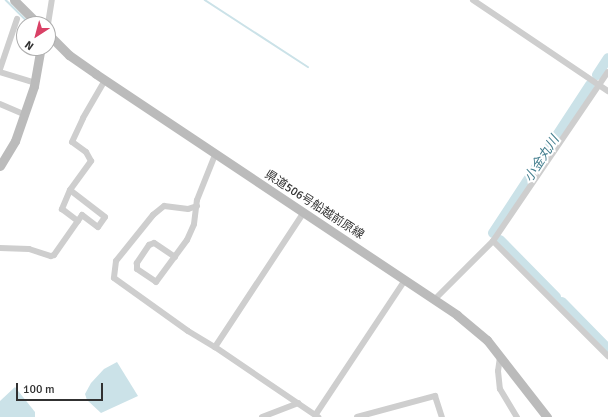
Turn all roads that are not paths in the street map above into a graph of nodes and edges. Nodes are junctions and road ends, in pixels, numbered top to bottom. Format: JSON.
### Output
{"nodes":[{"id":1,"x":14,"y":0,"type":"edge"},
{"id":2,"x":52,"y":0,"type":"edge"},
{"id":3,"x":473,"y":0,"type":"edge"},
{"id":4,"x":30,"y":16,"type":"edge"},
{"id":5,"x":49,"y":16,"type":"edge"},
{"id":6,"x":16,"y":22,"type":"edge"},
{"id":7,"x":56,"y":42,"type":"edge"},
{"id":8,"x":39,"y":56,"type":"edge"},
{"id":9,"x":0,"y":69,"type":"edge"},
{"id":10,"x":0,"y":72,"type":"edge"},
{"id":11,"x":608,"y":72,"type":"edge"},
{"id":12,"x":105,"y":80,"type":"junction"},
{"id":13,"x":34,"y":83,"type":"junction"},
{"id":14,"x":599,"y":85,"type":"junction"},
{"id":15,"x":608,"y":92,"type":"edge"},
{"id":16,"x":0,"y":104,"type":"edge"},
{"id":17,"x":24,"y":114,"type":"junction"},
{"id":18,"x":215,"y":155,"type":"junction"},
{"id":19,"x":0,"y":166,"type":"edge"},
{"id":20,"x":70,"y":190,"type":"junction"},
{"id":21,"x":196,"y":206,"type":"junction"},
{"id":22,"x":304,"y":212,"type":"junction"},
{"id":23,"x":78,"y":221,"type":"junction"},
{"id":24,"x":493,"y":241,"type":"junction"},
{"id":25,"x":0,"y":248,"type":"edge"},
{"id":26,"x":175,"y":257,"type":"junction"},
{"id":27,"x":405,"y":280,"type":"junction"},
{"id":28,"x":435,"y":299,"type":"junction"},
{"id":29,"x":215,"y":347,"type":"junction"},
{"id":30,"x":608,"y":356,"type":"edge"},
{"id":31,"x":500,"y":357,"type":"junction"},
{"id":32,"x":298,"y":403,"type":"junction"},
{"id":33,"x":317,"y":415,"type":"edge"},
{"id":34,"x":262,"y":417,"type":"edge"},
{"id":35,"x":357,"y":417,"type":"edge"},
{"id":36,"x":442,"y":417,"type":"edge"},
{"id":37,"x":517,"y":417,"type":"edge"},
{"id":38,"x":546,"y":417,"type":"edge"}],
"edges":[{"from":1,"to":4,"type":"main road"},
{"from":2,"to":5,"type":"street"},
{"from":3,"to":14,"type":"street"},
{"from":6,"to":9,"type":"street"},
{"from":7,"to":12,"type":"main road","name":"県道506号船越前原線"},
{"from":8,"to":13,"type":"main road"},
{"from":10,"to":13,"type":"street"},
{"from":11,"to":14,"type":"street"},
{"from":12,"to":18,"type":"main road","name":"県道506号船越前原線"},
{"from":12,"to":20,"type":"street"},
{"from":13,"to":17,"type":"main road"},
{"from":14,"to":15,"type":"street"},
{"from":14,"to":24,"type":"street"},
{"from":16,"to":17,"type":"street"},
{"from":17,"to":19,"type":"main road"},
{"from":18,"to":21,"type":"street"},
{"from":18,"to":22,"type":"main road","name":"県道506号船越前原線"},
{"from":20,"to":23,"type":"street"},
{"from":20,"to":23,"type":"street"},
{"from":21,"to":26,"type":"street"},
{"from":21,"to":29,"type":"street"},
{"from":22,"to":27,"type":"main road","name":"県道506号船越前原線"},
{"from":22,"to":29,"type":"street"},
{"from":23,"to":25,"type":"street"},
{"from":24,"to":28,"type":"street"},
{"from":24,"to":30,"type":"street"},
{"from":26,"to":26,"type":"street"},
{"from":27,"to":28,"type":"main road","name":"県道506号船越前原線"},
{"from":27,"to":33,"type":"street"},
{"from":28,"to":31,"type":"main road","name":"県道506号船越前原線"},
{"from":29,"to":32,"type":"street"},
{"from":31,"to":37,"type":"street"},
{"from":31,"to":38,"type":"main road","name":"県道506号船越前原線"},
{"from":32,"to":33,"type":"street"},
{"from":32,"to":34,"type":"street"},
{"from":35,"to":36,"type":"street"}]}
